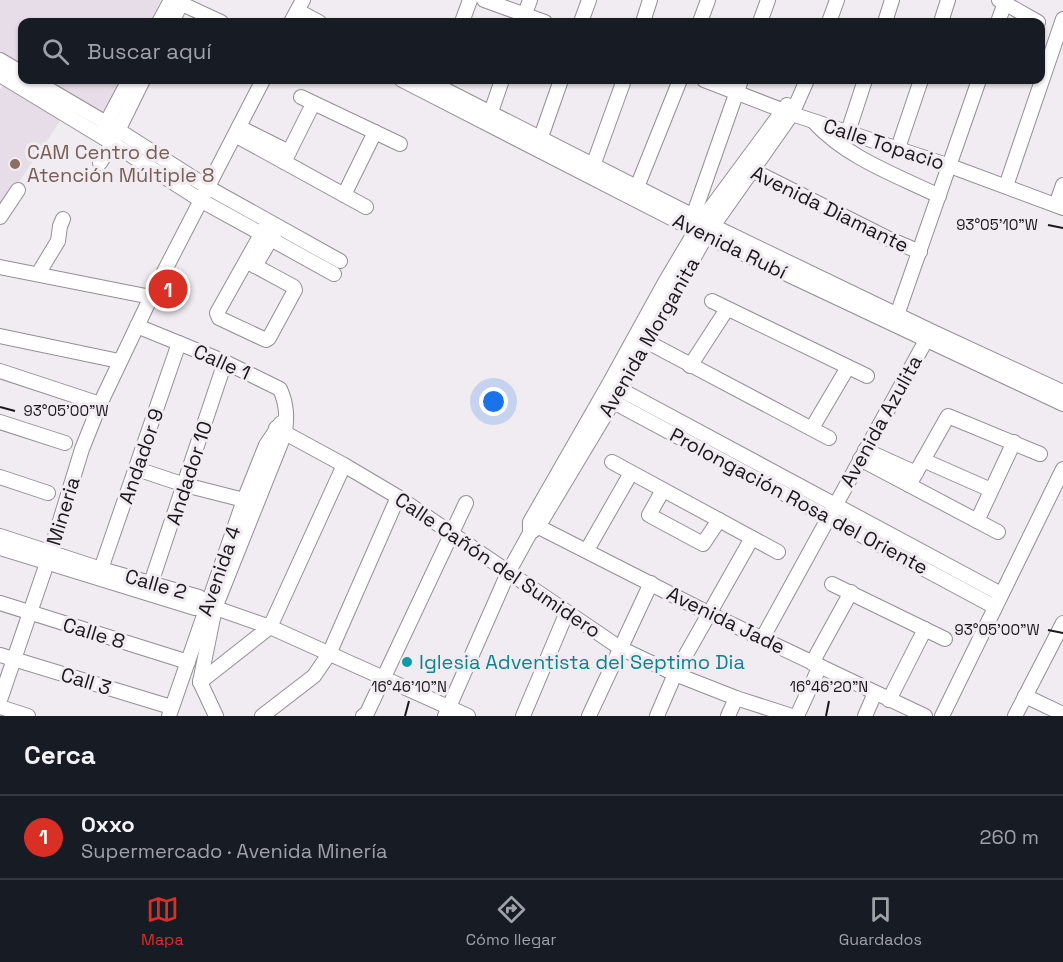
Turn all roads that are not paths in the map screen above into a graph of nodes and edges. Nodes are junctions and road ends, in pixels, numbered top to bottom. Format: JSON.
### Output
{"nodes":[{"id":1,"x":470,"y":0,"type":"edge"},
{"id":2,"x":484,"y":0,"type":"edge"},
{"id":3,"x":530,"y":0,"type":"edge"},
{"id":4,"x":589,"y":0,"type":"edge"},
{"id":5,"x":650,"y":0,"type":"edge"},
{"id":6,"x":708,"y":0,"type":"edge"},
{"id":7,"x":768,"y":0,"type":"edge"},
{"id":8,"x":829,"y":0,"type":"edge"},
{"id":9,"x":837,"y":0,"type":"edge"},
{"id":10,"x":892,"y":0,"type":"edge"},
{"id":11,"x":948,"y":0,"type":"edge"},
{"id":12,"x":179,"y":1,"type":"edge"},
{"id":13,"x":1003,"y":1,"type":"edge"},
{"id":14,"x":297,"y":11,"type":"edge"},
{"id":15,"x":163,"y":18,"type":"edge"},
{"id":16,"x":173,"y":18,"type":"edge"},
{"id":17,"x":213,"y":18,"type":"edge"},
{"id":18,"x":312,"y":18,"type":"edge"},
{"id":19,"x":463,"y":18,"type":"edge"},
{"id":20,"x":522,"y":18,"type":"edge"},
{"id":21,"x":524,"y":18,"type":"edge"},
{"id":22,"x":582,"y":18,"type":"edge"},
{"id":23,"x":644,"y":18,"type":"edge"},
{"id":24,"x":701,"y":18,"type":"edge"},
{"id":25,"x":761,"y":18,"type":"edge"},
{"id":26,"x":822,"y":18,"type":"edge"},
{"id":27,"x":830,"y":18,"type":"edge"},
{"id":28,"x":886,"y":18,"type":"edge"},
{"id":29,"x":942,"y":18,"type":"edge"},
{"id":30,"x":999,"y":18,"type":"edge"},
{"id":31,"x":1031,"y":18,"type":"edge"},
{"id":32,"x":1063,"y":19,"type":"edge"},
{"id":33,"x":1045,"y":27,"type":"edge"},
{"id":34,"x":1060,"y":36,"type":"edge"},
{"id":35,"x":0,"y":60,"type":"edge"},
{"id":36,"x":18,"y":71,"type":"edge"},
{"id":37,"x":0,"y":75,"type":"edge"},
{"id":38,"x":1045,"y":78,"type":"edge"},
{"id":39,"x":40,"y":84,"type":"edge"},
{"id":40,"x":128,"y":84,"type":"edge"},
{"id":41,"x":140,"y":84,"type":"edge"},
{"id":42,"x":261,"y":84,"type":"edge"},
{"id":43,"x":421,"y":84,"type":"edge"},
{"id":44,"x":501,"y":84,"type":"edge"},
{"id":45,"x":560,"y":84,"type":"edge"},
{"id":46,"x":623,"y":84,"type":"edge"},
{"id":47,"x":678,"y":84,"type":"edge"},
{"id":48,"x":798,"y":84,"type":"edge"},
{"id":49,"x":805,"y":84,"type":"edge"},
{"id":50,"x":864,"y":84,"type":"edge"},
{"id":51,"x":920,"y":84,"type":"edge"},
{"id":52,"x":978,"y":84,"type":"edge"},
{"id":53,"x":1043,"y":84,"type":"edge"},
{"id":54,"x":739,"y":86,"type":"edge"},
{"id":55,"x":440,"y":88,"type":"edge"},
{"id":56,"x":491,"y":112,"type":"junction"},
{"id":57,"x":788,"y":112,"type":"junction"},
{"id":58,"x":813,"y":120,"type":"junction"},
{"id":59,"x":112,"y":126,"type":"junction"},
{"id":60,"x":237,"y":131,"type":"junction"},
{"id":61,"x":375,"y":132,"type":"junction"},
{"id":62,"x":848,"y":132,"type":"junction"},
{"id":63,"x":541,"y":137,"type":"junction"},
{"id":64,"x":106,"y":139,"type":"junction"},
{"id":65,"x":400,"y":144,"type":"dead end"},
{"id":66,"x":898,"y":148,"type":"junction"},
{"id":67,"x":286,"y":157,"type":"junction"},
{"id":68,"x":100,"y":162,"type":"dead end"},
{"id":69,"x":950,"y":166,"type":"junction"},
{"id":70,"x":747,"y":168,"type":"junction"},
{"id":71,"x":591,"y":171,"type":"junction"},
{"id":72,"x":1063,"y":185,"type":"edge"},
{"id":73,"x":1006,"y":186,"type":"junction"},
{"id":74,"x":637,"y":187,"type":"junction"},
{"id":75,"x":209,"y":188,"type":"junction"},
{"id":76,"x":18,"y":190,"type":"dead end"},
{"id":77,"x":344,"y":195,"type":"junction"},
{"id":78,"x":939,"y":196,"type":"junction"},
{"id":79,"x":202,"y":201,"type":"junction"},
{"id":80,"x":1060,"y":206,"type":"edge"},
{"id":81,"x":366,"y":207,"type":"dead end"},
{"id":82,"x":0,"y":217,"type":"edge"},
{"id":83,"x":63,"y":219,"type":"dead end"},
{"id":84,"x":273,"y":225,"type":"junction"},
{"id":85,"x":700,"y":226,"type":"junction"},
{"id":86,"x":265,"y":237,"type":"junction"},
{"id":87,"x":920,"y":252,"type":"junction"},
{"id":88,"x":251,"y":263,"type":"junction"},
{"id":89,"x":0,"y":267,"type":"edge"},
{"id":90,"x":38,"y":274,"type":"junction"},
{"id":91,"x":808,"y":278,"type":"junction"},
{"id":92,"x":151,"y":297,"type":"junction"},
{"id":93,"x":712,"y":301,"type":"dead end"},
{"id":94,"x":728,"y":309,"type":"junction"},
{"id":95,"x":897,"y":315,"type":"junction"},
{"id":96,"x":137,"y":326,"type":"junction"},
{"id":97,"x":643,"y":335,"type":"junction"},
{"id":98,"x":929,"y":335,"type":"junction"},
{"id":99,"x":0,"y":336,"type":"edge"},
{"id":100,"x":179,"y":343,"type":"junction"},
{"id":101,"x":119,"y":361,"type":"junction"},
{"id":102,"x":225,"y":362,"type":"junction"},
{"id":103,"x":693,"y":362,"type":"junction"},
{"id":104,"x":848,"y":367,"type":"junction"},
{"id":105,"x":0,"y":371,"type":"edge"},
{"id":106,"x":867,"y":376,"type":"dead end"},
{"id":107,"x":1063,"y":392,"type":"edge"},
{"id":108,"x":611,"y":393,"type":"junction"},
{"id":109,"x":100,"y":404,"type":"junction"},
{"id":110,"x":1063,"y":404,"type":"edge"},
{"id":111,"x":0,"y":422,"type":"edge"},
{"id":112,"x":812,"y":428,"type":"junction"},
{"id":113,"x":280,"y":431,"type":"junction"},
{"id":114,"x":829,"y":438,"type":"dead end"},
{"id":115,"x":1014,"y":442,"type":"junction"},
{"id":116,"x":65,"y":443,"type":"dead end"},
{"id":117,"x":1040,"y":454,"type":"dead end"},
{"id":118,"x":863,"y":455,"type":"junction"},
{"id":119,"x":923,"y":460,"type":"junction"},
{"id":120,"x":612,"y":462,"type":"dead end"},
{"id":121,"x":344,"y":465,"type":"junction"},
{"id":122,"x":1063,"y":469,"type":"edge"},
{"id":123,"x":137,"y":470,"type":"junction"},
{"id":124,"x":631,"y":473,"type":"junction"},
{"id":125,"x":0,"y":477,"type":"edge"},
{"id":126,"x":912,"y":479,"type":"junction"},
{"id":127,"x":185,"y":485,"type":"junction"},
{"id":128,"x":663,"y":490,"type":"junction"},
{"id":129,"x":991,"y":490,"type":"junction"},
{"id":130,"x":48,"y":493,"type":"dead end"},
{"id":131,"x":398,"y":497,"type":"junction"},
{"id":132,"x":244,"y":500,"type":"junction"},
{"id":133,"x":466,"y":503,"type":"dead end"},
{"id":134,"x":831,"y":511,"type":"junction"},
{"id":135,"x":719,"y":520,"type":"junction"},
{"id":136,"x":977,"y":521,"type":"junction"},
{"id":137,"x":533,"y":527,"type":"junction"},
{"id":138,"x":998,"y":532,"type":"dead end"},
{"id":139,"x":450,"y":534,"type":"junction"},
{"id":140,"x":0,"y":536,"type":"edge"},
{"id":141,"x":752,"y":538,"type":"junction"},
{"id":142,"x":0,"y":548,"type":"edge"},
{"id":143,"x":587,"y":550,"type":"junction"},
{"id":144,"x":778,"y":552,"type":"dead end"},
{"id":145,"x":49,"y":557,"type":"junction"},
{"id":146,"x":101,"y":569,"type":"junction"},
{"id":147,"x":508,"y":573,"type":"junction"},
{"id":148,"x":151,"y":583,"type":"junction"},
{"id":149,"x":651,"y":583,"type":"junction"},
{"id":150,"x":832,"y":584,"type":"dead end"},
{"id":151,"x":851,"y":592,"type":"junction"},
{"id":152,"x":998,"y":600,"type":"junction"},
{"id":153,"x":0,"y":603,"type":"edge"},
{"id":154,"x":211,"y":606,"type":"junction"},
{"id":155,"x":567,"y":612,"type":"junction"},
{"id":156,"x":29,"y":613,"type":"junction"},
{"id":157,"x":708,"y":613,"type":"junction"},
{"id":158,"x":270,"y":627,"type":"junction"},
{"id":159,"x":925,"y":629,"type":"junction"},
{"id":160,"x":1062,"y":629,"type":"edge"},
{"id":161,"x":762,"y":639,"type":"junction"},
{"id":162,"x":945,"y":639,"type":"dead end"},
{"id":163,"x":620,"y":648,"type":"junction"},
{"id":164,"x":329,"y":654,"type":"junction"},
{"id":165,"x":7,"y":657,"type":"edge"},
{"id":166,"x":188,"y":662,"type":"junction"},
{"id":167,"x":816,"y":665,"type":"junction"},
{"id":168,"x":675,"y":674,"type":"junction"},
{"id":169,"x":384,"y":678,"type":"junction"},
{"id":170,"x":200,"y":682,"type":"junction"},
{"id":171,"x":875,"y":693,"type":"junction"},
{"id":172,"x":1025,"y":696,"type":"junction"},
{"id":173,"x":736,"y":698,"type":"junction"},
{"id":174,"x":0,"y":700,"type":"edge"},
{"id":175,"x":889,"y":700,"type":"junction"},
{"id":176,"x":0,"y":707,"type":"edge"},
{"id":177,"x":447,"y":712,"type":"edge"},
{"id":178,"x":172,"y":713,"type":"edge"},
{"id":179,"x":1063,"y":714,"type":"edge"},
{"id":180,"x":28,"y":716,"type":"edge"},
{"id":181,"x":216,"y":716,"type":"edge"},
{"id":182,"x":262,"y":716,"type":"edge"},
{"id":183,"x":363,"y":716,"type":"edge"},
{"id":184,"x":468,"y":716,"type":"edge"},
{"id":185,"x":523,"y":716,"type":"edge"},
{"id":186,"x":589,"y":716,"type":"edge"},
{"id":187,"x":657,"y":716,"type":"edge"},
{"id":188,"x":728,"y":716,"type":"edge"},
{"id":189,"x":792,"y":716,"type":"edge"},
{"id":190,"x":797,"y":716,"type":"edge"},
{"id":191,"x":866,"y":716,"type":"edge"},
{"id":192,"x":925,"y":716,"type":"edge"},
{"id":193,"x":942,"y":716,"type":"edge"},
{"id":194,"x":1014,"y":716,"type":"edge"}],
"edges":[{"from":1,"to":19,"type":"street"},
{"from":2,"to":20,"type":"street"},
{"from":3,"to":21,"type":"street"},
{"from":4,"to":22,"type":"street"},
{"from":5,"to":23,"type":"street"},
{"from":6,"to":24,"type":"street"},
{"from":7,"to":25,"type":"street"},
{"from":8,"to":26,"type":"street"},
{"from":9,"to":27,"type":"street"},
{"from":10,"to":28,"type":"street"},
{"from":11,"to":29,"type":"street"},
{"from":12,"to":15,"type":"street"},
{"from":12,"to":16,"type":"street"},
{"from":12,"to":17,"type":"street"},
{"from":13,"to":30,"type":"street"},
{"from":13,"to":31,"type":"street"},
{"from":14,"to":18,"type":"street"},
{"from":32,"to":34,"type":"street"},
{"from":33,"to":34,"type":"street"},
{"from":34,"to":38,"type":"street"},
{"from":35,"to":36,"type":"street"},
{"from":37,"to":64,"type":"street"},
{"from":39,"to":59,"type":"street"},
{"from":40,"to":59,"type":"street"},
{"from":41,"to":59,"type":"street"},
{"from":42,"to":60,"type":"street","name":"Mineria"},
{"from":43,"to":55,"type":"street","name":"Avenida Rubí"},
{"from":44,"to":56,"type":"street"},
{"from":45,"to":63,"type":"street"},
{"from":46,"to":71,"type":"street"},
{"from":47,"to":74,"type":"street"},
{"from":48,"to":57,"type":"street"},
{"from":49,"to":57,"type":"street"},
{"from":50,"to":62,"type":"street"},
{"from":51,"to":66,"type":"street"},
{"from":52,"to":69,"type":"street"},
{"from":53,"to":73,"type":"street"},
{"from":54,"to":57,"type":"street","name":"Calle Topacio"},
{"from":54,"to":85,"type":"street"},
{"from":55,"to":56,"type":"street","name":"Avenida Rubí"},
{"from":55,"to":71,"type":"street","name":"Avenida Rubí"},
{"from":56,"to":63,"type":"street","name":"Avenida Rubí"},
{"from":57,"to":58,"type":"street","name":"Calle Topacio"},
{"from":57,"to":70,"type":"street","name":"Avenida Morganita"},
{"from":58,"to":62,"type":"street","name":"Calle Topacio"},
{"from":58,"to":78,"type":"street"},
{"from":59,"to":64,"type":"street"},
{"from":59,"to":75,"type":"street"},
{"from":60,"to":67,"type":"street"},
{"from":60,"to":75,"type":"street","name":"Mineria"},
{"from":61,"to":65,"type":"street"},
{"from":61,"to":67,"type":"street"},
{"from":61,"to":77,"type":"street"},
{"from":62,"to":66,"type":"street","name":"Calle Topacio"},
{"from":63,"to":71,"type":"street","name":"Avenida Rubí"},
{"from":64,"to":68,"type":"street"},
{"from":64,"to":79,"type":"street"},
{"from":66,"to":69,"type":"street","name":"Calle Topacio"},
{"from":67,"to":77,"type":"street"},
{"from":69,"to":73,"type":"street","name":"Calle Topacio"},
{"from":69,"to":78,"type":"street"},
{"from":70,"to":85,"type":"street","name":"Avenida Morganita"},
{"from":70,"to":87,"type":"street","name":"Avenida Diamante"},
{"from":71,"to":74,"type":"street","name":"Avenida Rubí"},
{"from":71,"to":85,"type":"street","name":"Avenida Rubí"},
{"from":72,"to":80,"type":"street"},
{"from":73,"to":80,"type":"street","name":"Calle Topacio"},
{"from":74,"to":85,"type":"street","name":"Avenida Rubí"},
{"from":75,"to":79,"type":"street","name":"Mineria"},
{"from":75,"to":84,"type":"street"},
{"from":76,"to":82,"type":"street"},
{"from":77,"to":81,"type":"street"},
{"from":78,"to":87,"type":"street"},
{"from":79,"to":86,"type":"street"},
{"from":79,"to":92,"type":"street","name":"Mineria"},
{"from":83,"to":90,"type":"street"},
{"from":84,"to":86,"type":"street"},
{"from":84,"to":86,"type":"street"},
{"from":85,"to":91,"type":"street","name":"Avenida Rubí"},
{"from":85,"to":97,"type":"street","name":"Avenida Morganita"},
{"from":86,"to":88,"type":"street"},
{"from":87,"to":95,"type":"street"},
{"from":88,"to":88,"type":"street"},
{"from":89,"to":90,"type":"street"},
{"from":90,"to":92,"type":"street"},
{"from":91,"to":95,"type":"street","name":"Avenida Rubí"},
{"from":91,"to":98,"type":"street","name":"Avenida Rubí"},
{"from":92,"to":96,"type":"street","name":"Mineria"},
{"from":93,"to":94,"type":"street"},
{"from":94,"to":103,"type":"street"},
{"from":94,"to":104,"type":"street"},
{"from":95,"to":98,"type":"street","name":"Avenida Rubí"},
{"from":96,"to":100,"type":"street","name":"Calle 1"},
{"from":96,"to":101,"type":"street","name":"Mineria"},
{"from":97,"to":103,"type":"street"},
{"from":97,"to":108,"type":"street","name":"Avenida Morganita"},
{"from":98,"to":107,"type":"street","name":"Avenida Rubí"},
{"from":98,"to":110,"type":"street","name":"Avenida Rubí"},
{"from":98,"to":118,"type":"street","name":"Avenida Azulita"},
{"from":99,"to":101,"type":"street"},
{"from":100,"to":102,"type":"street","name":"Calle 1"},
{"from":100,"to":123,"type":"street","name":"Andador 9"},
{"from":101,"to":109,"type":"street","name":"Mineria"},
{"from":102,"to":113,"type":"street","name":"Calle 1"},
{"from":102,"to":127,"type":"street","name":"Andador 10"},
{"from":103,"to":112,"type":"street"},
{"from":104,"to":106,"type":"street"},
{"from":104,"to":112,"type":"street"},
{"from":105,"to":109,"type":"street"},
{"from":108,"to":134,"type":"street","name":"Prolongación Rosa del Oriente"},
{"from":108,"to":137,"type":"street","name":"Avenida Morganita"},
{"from":109,"to":145,"type":"street","name":"Mineria"},
{"from":111,"to":116,"type":"street"},
{"from":112,"to":114,"type":"street"},
{"from":113,"to":121,"type":"street","name":"Calle Cañón del Sumidero"},
{"from":113,"to":132,"type":"street","name":"Avenida 4"},
{"from":113,"to":154,"type":"street"},
{"from":115,"to":117,"type":"street"},
{"from":115,"to":119,"type":"street"},
{"from":115,"to":129,"type":"street"},
{"from":118,"to":126,"type":"street"},
{"from":118,"to":134,"type":"street","name":"Avenida Azulita"},
{"from":119,"to":126,"type":"street"},
{"from":119,"to":129,"type":"street"},
{"from":120,"to":124,"type":"street"},
{"from":121,"to":131,"type":"street","name":"Calle Cañón del Sumidero"},
{"from":121,"to":158,"type":"street"},
{"from":122,"to":152,"type":"street"},
{"from":123,"to":127,"type":"street"},
{"from":123,"to":146,"type":"street","name":"Andador 9"},
{"from":124,"to":128,"type":"street"},
{"from":124,"to":143,"type":"street"},
{"from":125,"to":130,"type":"street"},
{"from":126,"to":136,"type":"street"},
{"from":127,"to":132,"type":"street"},
{"from":127,"to":148,"type":"street","name":"Andador 10"},
{"from":128,"to":135,"type":"street"},
{"from":128,"to":135,"type":"street"},
{"from":129,"to":136,"type":"street"},
{"from":131,"to":139,"type":"street","name":"Calle Cañón del Sumidero"},
{"from":131,"to":164,"type":"street"},
{"from":132,"to":154,"type":"street","name":"Avenida 4"},
{"from":133,"to":139,"type":"street"},
{"from":134,"to":152,"type":"street","name":"Prolongación Rosa del Oriente"},
{"from":134,"to":161,"type":"street","name":"Avenida Azulita"},
{"from":135,"to":141,"type":"street"},
{"from":136,"to":138,"type":"street"},
{"from":137,"to":143,"type":"street","name":"Avenida Jade"},
{"from":137,"to":147,"type":"street","name":"Avenida Morganita"},
{"from":139,"to":147,"type":"street","name":"Calle Cañón del Sumidero"},
{"from":139,"to":169,"type":"street"},
{"from":140,"to":145,"type":"street","name":"Calle 2"},
{"from":141,"to":144,"type":"street"},
{"from":141,"to":157,"type":"street"},
{"from":142,"to":145,"type":"street","name":"Calle 2"},
{"from":143,"to":149,"type":"street","name":"Avenida Jade"},
{"from":145,"to":146,"type":"street","name":"Calle 2"},
{"from":145,"to":154,"type":"street","name":"Calle 2"},
{"from":145,"to":156,"type":"street","name":"Mineria"},
{"from":146,"to":148,"type":"street","name":"Calle 2"},
{"from":147,"to":155,"type":"street","name":"Calle Cañón del Sumidero"},
{"from":147,"to":177,"type":"street","name":"Avenida Morganita"},
{"from":148,"to":154,"type":"street","name":"Calle 2"},
{"from":149,"to":157,"type":"street","name":"Avenida Jade"},
{"from":149,"to":163,"type":"street"},
{"from":150,"to":151,"type":"street"},
{"from":151,"to":159,"type":"street"},
{"from":151,"to":167,"type":"street"},
{"from":152,"to":193,"type":"street"},
{"from":153,"to":156,"type":"street","name":"Calle 8"},
{"from":154,"to":158,"type":"street"},
{"from":154,"to":166,"type":"street","name":"Avenida 4"},
{"from":154,"to":170,"type":"street"},
{"from":155,"to":163,"type":"street","name":"Calle Cañón del Sumidero"},
{"from":155,"to":185,"type":"street"},
{"from":156,"to":165,"type":"street","name":"Mineria"},
{"from":156,"to":166,"type":"street","name":"Calle 8"},
{"from":157,"to":161,"type":"street","name":"Avenida Jade"},
{"from":157,"to":168,"type":"street"},
{"from":158,"to":164,"type":"street"},
{"from":158,"to":170,"type":"street"},
{"from":159,"to":162,"type":"street"},
{"from":159,"to":175,"type":"street"},
{"from":160,"to":172,"type":"street"},
{"from":161,"to":167,"type":"street","name":"Avenida Jade"},
{"from":163,"to":168,"type":"street","name":"Calle Cañón del Sumidero"},
{"from":163,"to":186,"type":"street"},
{"from":164,"to":169,"type":"street"},
{"from":164,"to":182,"type":"street"},
{"from":165,"to":174,"type":"street","name":"Mineria"},
{"from":165,"to":178,"type":"street","name":"Call 3"},
{"from":166,"to":178,"type":"street","name":"Avenida 4"},
{"from":167,"to":171,"type":"street","name":"Avenida Jade"},
{"from":167,"to":190,"type":"street"},
{"from":168,"to":173,"type":"street","name":"Calle Cañón del Sumidero"},
{"from":168,"to":187,"type":"street"},
{"from":169,"to":177,"type":"street"},
{"from":169,"to":183,"type":"street"},
{"from":170,"to":181,"type":"street"},
{"from":171,"to":175,"type":"street","name":"Avenida Jade"},
{"from":171,"to":191,"type":"street"},
{"from":172,"to":179,"type":"street"},
{"from":172,"to":194,"type":"street"},
{"from":173,"to":188,"type":"street"},
{"from":173,"to":189,"type":"street","name":"Calle Cañón del Sumidero"},
{"from":175,"to":192,"type":"street","name":"Avenida Jade"},
{"from":176,"to":180,"type":"street"},
{"from":177,"to":184,"type":"street"}]}
